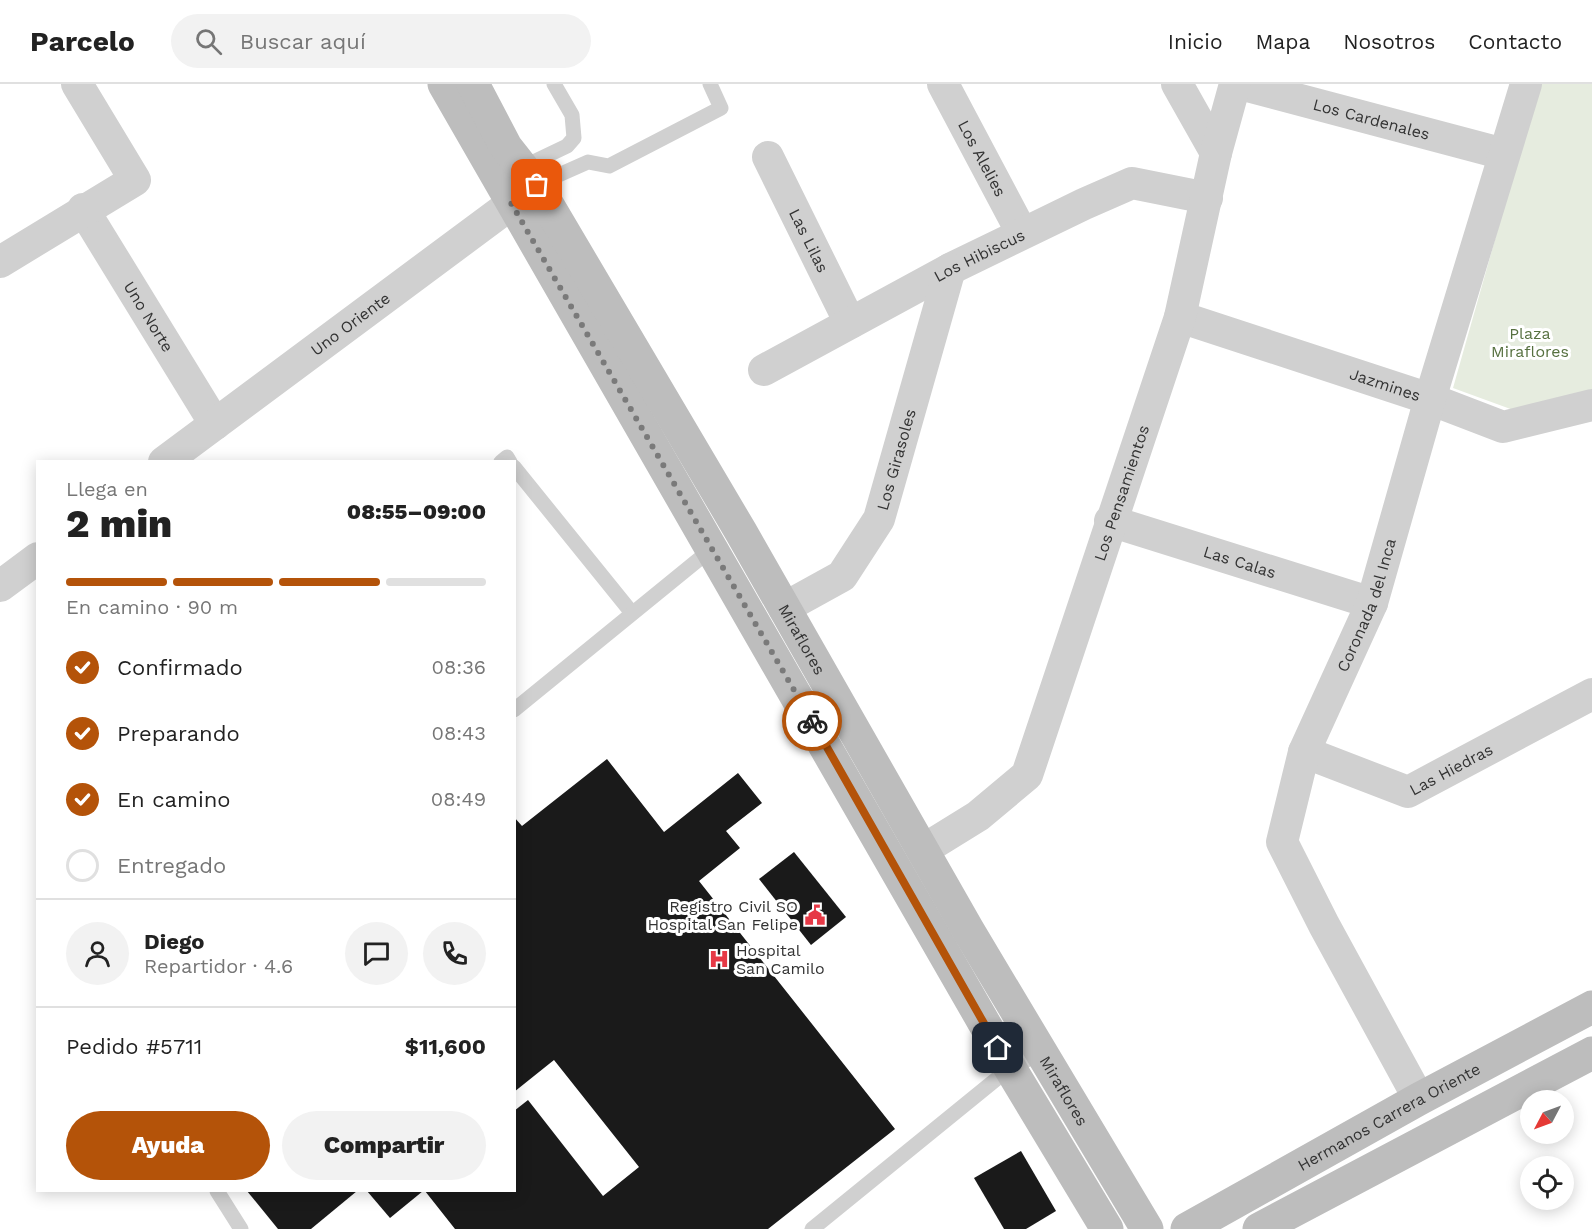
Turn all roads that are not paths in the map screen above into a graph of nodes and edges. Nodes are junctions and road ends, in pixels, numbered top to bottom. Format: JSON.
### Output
{"nodes":[{"id":1,"x":77,"y":84,"type":"edge"},
{"id":2,"x":444,"y":84,"type":"edge"},
{"id":3,"x":472,"y":84,"type":"edge"},
{"id":4,"x":554,"y":84,"type":"edge"},
{"id":5,"x":710,"y":84,"type":"edge"},
{"id":6,"x":943,"y":84,"type":"edge"},
{"id":7,"x":1177,"y":84,"type":"edge"},
{"id":8,"x":1237,"y":84,"type":"edge"},
{"id":9,"x":1526,"y":84,"type":"edge"},
{"id":10,"x":1216,"y":153,"type":"junction"},
{"id":11,"x":1504,"y":154,"type":"junction"},
{"id":12,"x":768,"y":157,"type":"dead end"},
{"id":13,"x":524,"y":185,"type":"junction"},
{"id":14,"x":1207,"y":198,"type":"junction"},
{"id":15,"x":83,"y":209,"type":"junction"},
{"id":16,"x":1022,"y":233,"type":"junction"},
{"id":17,"x":0,"y":262,"type":"edge"},
{"id":18,"x":950,"y":269,"type":"junction"},
{"id":19,"x":1180,"y":317,"type":"junction"},
{"id":20,"x":850,"y":323,"type":"junction"},
{"id":21,"x":764,"y":370,"type":"dead end"},
{"id":22,"x":1430,"y":399,"type":"junction"},
{"id":23,"x":1592,"y":405,"type":"edge"},
{"id":24,"x":215,"y":424,"type":"junction"},
{"id":25,"x":167,"y":460,"type":"edge"},
{"id":26,"x":516,"y":469,"type":"edge"},
{"id":27,"x":1110,"y":521,"type":"junction"},
{"id":28,"x":741,"y":532,"type":"junction"},
{"id":29,"x":713,"y":548,"type":"junction"},
{"id":30,"x":36,"y":559,"type":"edge"},
{"id":31,"x":0,"y":586,"type":"edge"},
{"id":32,"x":1372,"y":603,"type":"junction"},
{"id":33,"x":784,"y":608,"type":"junction"},
{"id":34,"x":632,"y":613,"type":"junction"},
{"id":35,"x":1592,"y":694,"type":"edge"},
{"id":36,"x":516,"y":708,"type":"edge"},
{"id":37,"x":1304,"y":752,"type":"junction"},
{"id":38,"x":923,"y":850,"type":"junction"},
{"id":39,"x":1592,"y":1007,"type":"edge"},
{"id":40,"x":1041,"y":1053,"type":"junction"},
{"id":41,"x":1592,"y":1053,"type":"edge"},
{"id":42,"x":1010,"y":1068,"type":"junction"},
{"id":43,"x":1419,"y":1099,"type":"junction"},
{"id":44,"x":218,"y":1192,"type":"edge"},
{"id":45,"x":241,"y":1229,"type":"edge"},
{"id":46,"x":812,"y":1229,"type":"edge"},
{"id":47,"x":1107,"y":1229,"type":"edge"},
{"id":48,"x":1147,"y":1229,"type":"edge"},
{"id":49,"x":1187,"y":1229,"type":"edge"},
{"id":50,"x":1259,"y":1229,"type":"edge"}],
"edges":[{"from":1,"to":15,"type":"street"},
{"from":2,"to":13,"type":"main road","name":"Miraflores"},
{"from":3,"to":13,"type":"main road","name":"Miraflores"},
{"from":4,"to":13,"type":"lane"},
{"from":5,"to":13,"type":"lane"},
{"from":6,"to":16,"type":"street","name":"Los Alelies"},
{"from":7,"to":10,"type":"street"},
{"from":8,"to":10,"type":"street","name":"Los Pensamientos"},
{"from":8,"to":11,"type":"street","name":"Los Cardenales"},
{"from":9,"to":11,"type":"street","name":"Coronada del Inca"},
{"from":10,"to":14,"type":"street","name":"Los Pensamientos"},
{"from":11,"to":22,"type":"street","name":"Coronada del Inca"},
{"from":12,"to":20,"type":"street","name":"Las Lilas"},
{"from":13,"to":24,"type":"street","name":"Uno Oriente"},
{"from":13,"to":28,"type":"main road","name":"Miraflores"},
{"from":13,"to":29,"type":"main road","name":"Miraflores"},
{"from":14,"to":16,"type":"street","name":"Los Hibiscus"},
{"from":14,"to":19,"type":"street","name":"Los Pensamientos"},
{"from":15,"to":17,"type":"street"},
{"from":15,"to":24,"type":"street","name":"Uno Norte"},
{"from":16,"to":18,"type":"street","name":"Los Hibiscus"},
{"from":18,"to":20,"type":"street","name":"Los Hibiscus"},
{"from":18,"to":33,"type":"street","name":"Los Girasoles"},
{"from":19,"to":22,"type":"street","name":"Jazmines"},
{"from":19,"to":27,"type":"street","name":"Los Pensamientos"},
{"from":20,"to":21,"type":"street","name":"Los Hibiscus"},
{"from":22,"to":23,"type":"street","name":"Jazmines"},
{"from":22,"to":32,"type":"street","name":"Coronada del Inca"},
{"from":24,"to":25,"type":"street","name":"Uno Oriente"},
{"from":26,"to":34,"type":"lane"},
{"from":27,"to":32,"type":"street","name":"Las Calas"},
{"from":27,"to":38,"type":"street","name":"Los Pensamientos"},
{"from":28,"to":29,"type":"lane"},
{"from":28,"to":33,"type":"main road","name":"Miraflores"},
{"from":29,"to":34,"type":"lane"},
{"from":29,"to":42,"type":"main road","name":"Miraflores"},
{"from":30,"to":31,"type":"street"},
{"from":32,"to":37,"type":"street","name":"Coronada del Inca"},
{"from":33,"to":38,"type":"main road","name":"Miraflores"},
{"from":34,"to":36,"type":"lane"},
{"from":35,"to":37,"type":"street","name":"Las Hiedras"},
{"from":37,"to":43,"type":"street","name":"Coronada del Inca"},
{"from":38,"to":40,"type":"main road","name":"Miraflores"},
{"from":39,"to":43,"type":"main road","name":"Hermanos Carrera Oriente"},
{"from":40,"to":42,"type":"lane"},
{"from":40,"to":48,"type":"main road","name":"Miraflores"},
{"from":41,"to":50,"type":"main road"},
{"from":42,"to":46,"type":"lane"},
{"from":42,"to":47,"type":"main road","name":"Miraflores"},
{"from":43,"to":49,"type":"main road","name":"Hermanos Carrera Oriente"},
{"from":44,"to":45,"type":"lane"}]}
